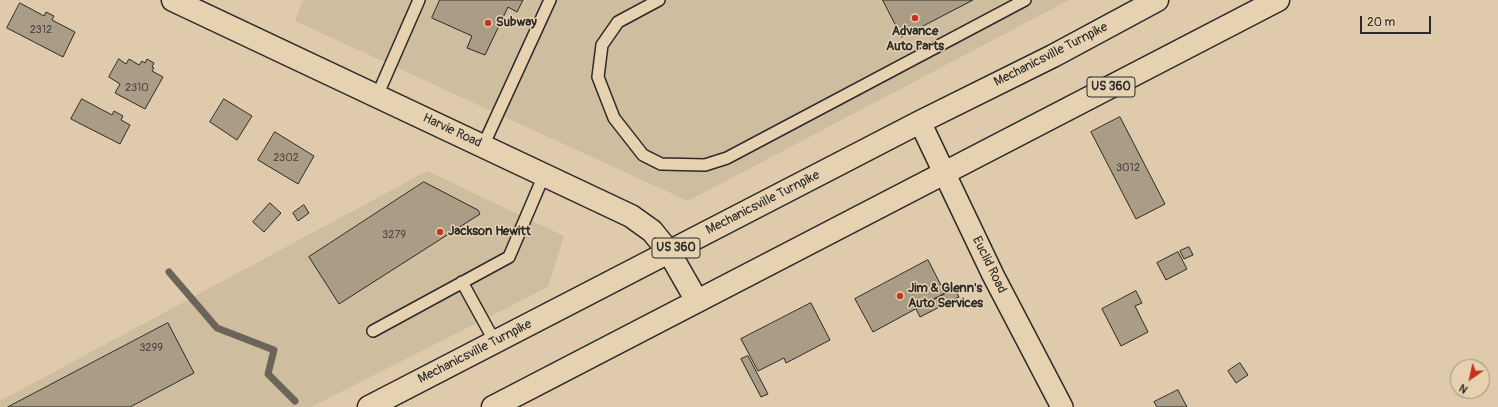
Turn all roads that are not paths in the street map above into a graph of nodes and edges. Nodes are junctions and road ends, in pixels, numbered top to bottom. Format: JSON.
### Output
{"nodes":[{"id":1,"x":173,"y":0,"type":"edge"},
{"id":2,"x":420,"y":0,"type":"edge"},
{"id":3,"x":550,"y":0,"type":"edge"},
{"id":4,"x":659,"y":0,"type":"edge"},
{"id":5,"x":1025,"y":0,"type":"edge"},
{"id":6,"x":1157,"y":0,"type":"edge"},
{"id":7,"x":1278,"y":0,"type":"edge"},
{"id":8,"x":376,"y":96,"type":"junction"},
{"id":9,"x":920,"y":122,"type":"junction"},
{"id":10,"x":483,"y":146,"type":"junction"},
{"id":11,"x":944,"y":173,"type":"junction"},
{"id":12,"x":544,"y":175,"type":"junction"},
{"id":13,"x":668,"y":252,"type":"junction"},
{"id":14,"x":462,"y":282,"type":"junction"},
{"id":15,"x":697,"y":301,"type":"junction"},
{"id":16,"x":373,"y":331,"type":"dead end"},
{"id":17,"x":495,"y":342,"type":"junction"},
{"id":18,"x":369,"y":407,"type":"edge"},
{"id":19,"x":494,"y":407,"type":"edge"},
{"id":20,"x":1062,"y":407,"type":"edge"}],
"edges":[{"from":1,"to":8,"type":"main road","name":"Harvie Road"},
{"from":2,"to":8,"type":"lane"},
{"from":3,"to":10,"type":"lane"},
{"from":4,"to":5,"type":"lane"},
{"from":6,"to":9,"type":"main road","name":"Mechanicsville Turnpike","number":"US 360"},
{"from":7,"to":11,"type":"main road","number":"US 360"},
{"from":8,"to":10,"type":"main road","name":"Harvie Road"},
{"from":9,"to":11,"type":"street","name":"Euclid Road"},
{"from":9,"to":13,"type":"main road","name":"Mechanicsville Turnpike","number":"US 360"},
{"from":10,"to":12,"type":"main road","name":"Harvie Road"},
{"from":11,"to":15,"type":"main road","number":"US 360"},
{"from":11,"to":20,"type":"street","name":"Euclid Road"},
{"from":12,"to":13,"type":"main road","name":"Harvie Road"},
{"from":12,"to":14,"type":"lane"},
{"from":13,"to":15,"type":"main road","name":"Harvie Road"},
{"from":13,"to":17,"type":"main road","name":"Mechanicsville Turnpike","number":"US 360"},
{"from":14,"to":16,"type":"lane"},
{"from":14,"to":17,"type":"lane"},
{"from":15,"to":19,"type":"main road","number":"US 360"},
{"from":17,"to":18,"type":"main road","name":"Mechanicsville Turnpike","number":"US 360"}]}
